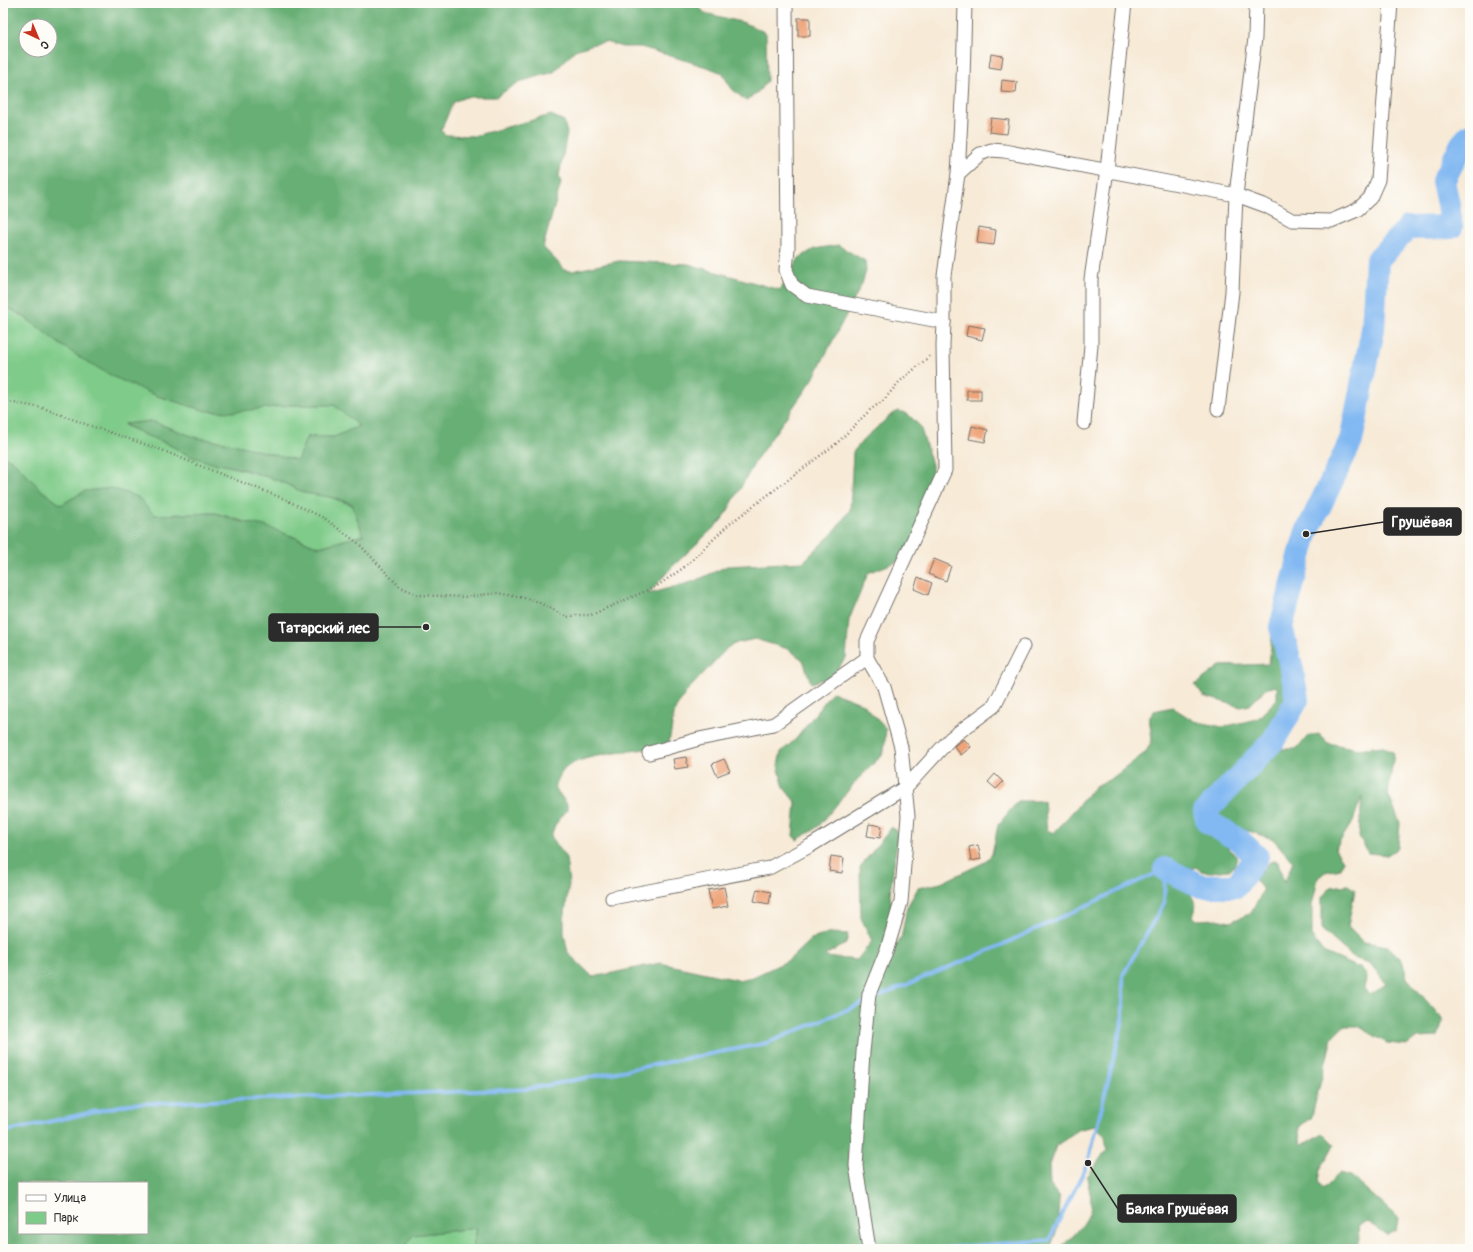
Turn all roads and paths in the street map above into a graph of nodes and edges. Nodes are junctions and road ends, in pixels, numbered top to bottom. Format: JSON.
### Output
{"nodes":[{"id":1,"x":786,"y":3,"type":"edge"},
{"id":2,"x":965,"y":3,"type":"edge"},
{"id":3,"x":1125,"y":3,"type":"edge"},
{"id":4,"x":1256,"y":3,"type":"edge"},
{"id":5,"x":1392,"y":3,"type":"edge"},
{"id":6,"x":1107,"y":170,"type":"junction"},
{"id":7,"x":958,"y":174,"type":"junction"},
{"id":8,"x":1236,"y":195,"type":"junction"},
{"id":9,"x":944,"y":322,"type":"junction"},
{"id":10,"x":943,"y":345,"type":"junction"},
{"id":11,"x":3,"y":401,"type":"edge"},
{"id":12,"x":1218,"y":409,"type":"dead end"},
{"id":13,"x":1084,"y":423,"type":"dead end"},
{"id":14,"x":1024,"y":646,"type":"dead end"},
{"id":15,"x":867,"y":658,"type":"junction"},
{"id":16,"x":649,"y":753,"type":"dead end"},
{"id":17,"x":906,"y":787,"type":"junction"},
{"id":18,"x":612,"y":898,"type":"dead end"},
{"id":19,"x":869,"y":1249,"type":"edge"}],
"edges":[{"from":1,"to":9,"type":"street"},
{"from":2,"to":7,"type":"street"},
{"from":3,"to":6,"type":"street"},
{"from":4,"to":8,"type":"street"},
{"from":5,"to":8,"type":"street"},
{"from":6,"to":7,"type":"street"},
{"from":6,"to":8,"type":"street"},
{"from":6,"to":13,"type":"street"},
{"from":7,"to":9,"type":"street"},
{"from":8,"to":12,"type":"street"},
{"from":9,"to":10,"type":"street"},
{"from":10,"to":11,"type":"path"},
{"from":10,"to":15,"type":"street"},
{"from":14,"to":17,"type":"street"},
{"from":15,"to":16,"type":"street"},
{"from":15,"to":17,"type":"street"},
{"from":17,"to":18,"type":"street"},
{"from":17,"to":19,"type":"street"}]}
